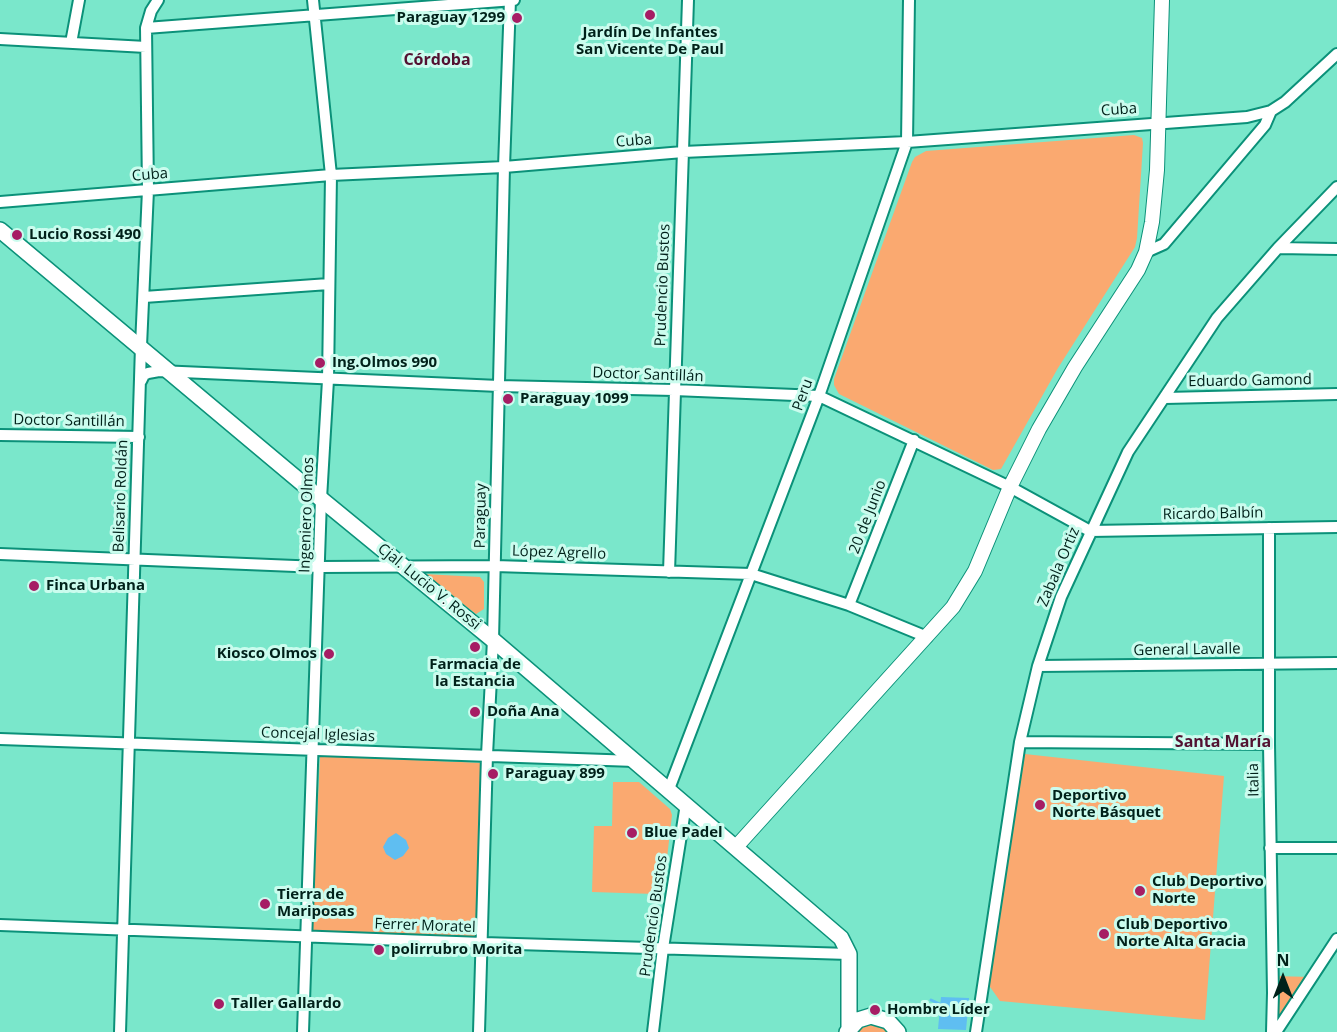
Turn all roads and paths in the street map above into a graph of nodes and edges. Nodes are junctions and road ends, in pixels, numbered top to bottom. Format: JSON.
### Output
{"nodes":[{"id":1,"x":79,"y":0,"type":"edge"},
{"id":2,"x":158,"y":0,"type":"edge"},
{"id":3,"x":313,"y":0,"type":"edge"},
{"id":4,"x":511,"y":0,"type":"edge"},
{"id":5,"x":688,"y":0,"type":"edge"},
{"id":6,"x":909,"y":0,"type":"edge"},
{"id":7,"x":1162,"y":0,"type":"edge"},
{"id":8,"x":313,"y":14,"type":"junction"},
{"id":9,"x":146,"y":28,"type":"junction"},
{"id":10,"x":0,"y":39,"type":"edge"},
{"id":11,"x":71,"y":43,"type":"junction"},
{"id":12,"x":146,"y":47,"type":"junction"},
{"id":13,"x":1337,"y":54,"type":"edge"},
{"id":14,"x":1271,"y":111,"type":"junction"},
{"id":15,"x":1159,"y":122,"type":"junction"},
{"id":16,"x":907,"y":142,"type":"junction"},
{"id":17,"x":684,"y":152,"type":"junction"},
{"id":18,"x":504,"y":167,"type":"junction"},
{"id":19,"x":331,"y":175,"type":"junction"},
{"id":20,"x":1337,"y":187,"type":"edge"},
{"id":21,"x":148,"y":190,"type":"junction"},
{"id":22,"x":0,"y":202,"type":"edge"},
{"id":23,"x":0,"y":230,"type":"edge"},
{"id":24,"x":1278,"y":249,"type":"junction"},
{"id":25,"x":1337,"y":249,"type":"edge"},
{"id":26,"x":1146,"y":252,"type":"junction"},
{"id":27,"x":329,"y":284,"type":"junction"},
{"id":28,"x":144,"y":297,"type":"junction"},
{"id":29,"x":141,"y":346,"type":"junction"},
{"id":30,"x":172,"y":372,"type":"junction"},
{"id":31,"x":328,"y":380,"type":"junction"},
{"id":32,"x":141,"y":381,"type":"junction"},
{"id":33,"x":499,"y":386,"type":"junction"},
{"id":34,"x":674,"y":390,"type":"junction"},
{"id":35,"x":1337,"y":394,"type":"edge"},
{"id":36,"x":819,"y":396,"type":"junction"},
{"id":37,"x":1165,"y":398,"type":"junction"},
{"id":38,"x":0,"y":435,"type":"edge"},
{"id":39,"x":139,"y":437,"type":"junction"},
{"id":40,"x":914,"y":440,"type":"junction"},
{"id":41,"x":1010,"y":487,"type":"junction"},
{"id":42,"x":321,"y":499,"type":"junction"},
{"id":43,"x":1337,"y":527,"type":"edge"},
{"id":44,"x":1269,"y":528,"type":"junction"},
{"id":45,"x":1090,"y":531,"type":"junction"},
{"id":46,"x":0,"y":554,"type":"edge"},
{"id":47,"x":134,"y":560,"type":"junction"},
{"id":48,"x":403,"y":566,"type":"junction"},
{"id":49,"x":495,"y":566,"type":"junction"},
{"id":50,"x":320,"y":567,"type":"junction"},
{"id":51,"x":669,"y":572,"type":"junction"},
{"id":52,"x":751,"y":574,"type":"junction"},
{"id":53,"x":849,"y":605,"type":"junction"},
{"id":54,"x":927,"y":637,"type":"junction"},
{"id":55,"x":493,"y":640,"type":"junction"},
{"id":56,"x":1337,"y":663,"type":"edge"},
{"id":57,"x":1269,"y":664,"type":"junction"},
{"id":58,"x":1038,"y":666,"type":"junction"},
{"id":59,"x":0,"y":739,"type":"edge"},
{"id":60,"x":1020,"y":742,"type":"junction"},
{"id":61,"x":130,"y":743,"type":"junction"},
{"id":62,"x":1269,"y":744,"type":"junction"},
{"id":63,"x":312,"y":750,"type":"junction"},
{"id":64,"x":488,"y":755,"type":"junction"},
{"id":65,"x":636,"y":761,"type":"junction"},
{"id":66,"x":669,"y":789,"type":"junction"},
{"id":67,"x":686,"y":804,"type":"junction"},
{"id":68,"x":736,"y":847,"type":"junction"},
{"id":69,"x":1270,"y":848,"type":"junction"},
{"id":70,"x":1337,"y":848,"type":"edge"},
{"id":71,"x":0,"y":925,"type":"edge"},
{"id":72,"x":124,"y":930,"type":"junction"},
{"id":73,"x":305,"y":936,"type":"junction"},
{"id":74,"x":1337,"y":939,"type":"edge"},
{"id":75,"x":483,"y":943,"type":"junction"},
{"id":76,"x":663,"y":948,"type":"junction"},
{"id":77,"x":850,"y":961,"type":"junction"},
{"id":78,"x":871,"y":1016,"type":"junction"},
{"id":79,"x":848,"y":1031,"type":"edge"},
{"id":80,"x":899,"y":1031,"type":"edge"},
{"id":81,"x":120,"y":1032,"type":"edge"},
{"id":82,"x":303,"y":1032,"type":"edge"},
{"id":83,"x":479,"y":1032,"type":"edge"},
{"id":84,"x":654,"y":1032,"type":"edge"},
{"id":85,"x":976,"y":1032,"type":"edge"},
{"id":86,"x":1272,"y":1032,"type":"edge"},
{"id":87,"x":1276,"y":1032,"type":"edge"}],
"edges":[{"from":1,"to":11,"type":"street"},
{"from":2,"to":9,"type":"street","name":"Belisario Roldán"},
{"from":3,"to":8,"type":"street","name":"Ingeniero Olmos"},
{"from":4,"to":8,"type":"street"},
{"from":4,"to":18,"type":"street","name":"Paraguay"},
{"from":5,"to":17,"type":"street","name":"Prudencio Bustos"},
{"from":6,"to":16,"type":"street","name":"Peru"},
{"from":7,"to":15,"type":"street"},
{"from":8,"to":9,"type":"street"},
{"from":8,"to":19,"type":"street","name":"Ingeniero Olmos"},
{"from":9,"to":12,"type":"street","name":"Belisario Roldán"},
{"from":10,"to":11,"type":"street"},
{"from":11,"to":12,"type":"street"},
{"from":12,"to":21,"type":"street","name":"Belisario Roldán"},
{"from":13,"to":14,"type":"street"},
{"from":14,"to":15,"type":"street","name":"Cuba"},
{"from":14,"to":26,"type":"street"},
{"from":15,"to":16,"type":"street","name":"Cuba"},
{"from":15,"to":26,"type":"street"},
{"from":16,"to":17,"type":"street","name":"Cuba"},
{"from":16,"to":36,"type":"street","name":"Peru"},
{"from":17,"to":18,"type":"street","name":"Cuba"},
{"from":17,"to":34,"type":"street","name":"Prudencio Bustos"},
{"from":18,"to":19,"type":"street","name":"Cuba"},
{"from":18,"to":33,"type":"street","name":"Paraguay"},
{"from":19,"to":21,"type":"street","name":"Cuba"},
{"from":19,"to":27,"type":"street","name":"Ingeniero Olmos"},
{"from":20,"to":24,"type":"street","name":"Zabala Ortiz"},
{"from":21,"to":22,"type":"street","name":"Cuba"},
{"from":21,"to":28,"type":"street","name":"Belisario Roldán"},
{"from":23,"to":29,"type":"main road","name":"Cjal. Lucio V. Rossi"},
{"from":24,"to":25,"type":"street"},
{"from":24,"to":37,"type":"street","name":"Zabala Ortiz"},
{"from":26,"to":41,"type":"street"},
{"from":27,"to":28,"type":"street"},
{"from":27,"to":31,"type":"street","name":"Ingeniero Olmos"},
{"from":28,"to":29,"type":"street","name":"Belisario Roldán"},
{"from":29,"to":30,"type":"main road","name":"Cjal. Lucio V. Rossi"},
{"from":29,"to":32,"type":"street","name":"Belisario Roldán"},
{"from":30,"to":31,"type":"street","name":"Doctor Santillán"},
{"from":30,"to":32,"type":"street","name":"Doctor Santillán"},
{"from":30,"to":42,"type":"main road","name":"Cjal. Lucio V. Rossi"},
{"from":31,"to":33,"type":"street","name":"Doctor Santillán"},
{"from":31,"to":42,"type":"street","name":"Ingeniero Olmos"},
{"from":32,"to":39,"type":"street","name":"Belisario Roldán"},
{"from":33,"to":34,"type":"street","name":"Doctor Santillán"},
{"from":33,"to":49,"type":"street","name":"Paraguay"},
{"from":34,"to":36,"type":"street","name":"Doctor Santillán"},
{"from":34,"to":51,"type":"street","name":"Prudencio Bustos"},
{"from":35,"to":37,"type":"street","name":"Eduardo Gamond"},
{"from":36,"to":40,"type":"street","name":"Doctor Santillán"},
{"from":36,"to":52,"type":"street","name":"Peru"},
{"from":37,"to":45,"type":"street","name":"Zabala Ortiz"},
{"from":38,"to":39,"type":"street","name":"Doctor Santillán"},
{"from":39,"to":47,"type":"street","name":"Belisario Roldán"},
{"from":40,"to":41,"type":"street","name":"Doctor Santillán"},
{"from":40,"to":53,"type":"street","name":"20 de Junio"},
{"from":41,"to":45,"type":"street","name":"Doctor Santillán"},
{"from":41,"to":54,"type":"street"},
{"from":42,"to":48,"type":"main road","name":"Cjal. Lucio V. Rossi"},
{"from":42,"to":50,"type":"street","name":"Ingeniero Olmos"},
{"from":43,"to":44,"type":"street","name":"Ricardo Balbín"},
{"from":44,"to":45,"type":"street","name":"Ricardo Balbín"},
{"from":44,"to":57,"type":"street","name":"Italia"},
{"from":45,"to":58,"type":"street","name":"Zabala Ortiz"},
{"from":46,"to":47,"type":"street","name":"López Agrello"},
{"from":47,"to":50,"type":"street","name":"López Agrello"},
{"from":47,"to":61,"type":"street","name":"Belisario Roldán"},
{"from":48,"to":49,"type":"street","name":"López Agrello"},
{"from":48,"to":50,"type":"street","name":"López Agrello"},
{"from":48,"to":55,"type":"main road","name":"Cjal. Lucio V. Rossi"},
{"from":49,"to":51,"type":"street","name":"López Agrello"},
{"from":49,"to":55,"type":"street","name":"Paraguay"},
{"from":50,"to":63,"type":"street","name":"Ingeniero Olmos"},
{"from":51,"to":52,"type":"street","name":"López Agrello"},
{"from":52,"to":53,"type":"street","name":"López Agrello"},
{"from":52,"to":66,"type":"street","name":"Peru"},
{"from":53,"to":54,"type":"street","name":"López Agrello"},
{"from":54,"to":68,"type":"street"},
{"from":55,"to":64,"type":"street","name":"Paraguay"},
{"from":55,"to":65,"type":"main road","name":"Cjal. Lucio V. Rossi"},
{"from":56,"to":57,"type":"street","name":"General Lavalle"},
{"from":57,"to":58,"type":"street","name":"General Lavalle"},
{"from":57,"to":62,"type":"street","name":"Italia"},
{"from":58,"to":60,"type":"street","name":"Zabala Ortiz"},
{"from":59,"to":61,"type":"street","name":"Concejal Iglesias"},
{"from":60,"to":62,"type":"street"},
{"from":60,"to":85,"type":"street","name":"Zabala Ortiz"},
{"from":61,"to":63,"type":"street","name":"Concejal Iglesias"},
{"from":61,"to":72,"type":"street","name":"Belisario Roldán"},
{"from":62,"to":69,"type":"street","name":"Italia"},
{"from":63,"to":64,"type":"street","name":"Concejal Iglesias"},
{"from":63,"to":73,"type":"street","name":"Ingeniero Olmos"},
{"from":64,"to":65,"type":"street","name":"Concejal Iglesias"},
{"from":64,"to":75,"type":"street","name":"Paraguay"},
{"from":65,"to":66,"type":"main road","name":"Cjal. Lucio V. Rossi"},
{"from":66,"to":67,"type":"main road","name":"Cjal. Lucio V. Rossi"},
{"from":67,"to":68,"type":"main road","name":"Cjal. Lucio V. Rossi"},
{"from":67,"to":76,"type":"street","name":"Prudencio Bustos"},
{"from":68,"to":77,"type":"main road","name":"Cjal. Lucio V. Rossi"},
{"from":69,"to":70,"type":"street"},
{"from":69,"to":86,"type":"street","name":"Italia"},
{"from":71,"to":72,"type":"street","name":"Ferrer Moratel"},
{"from":72,"to":73,"type":"street","name":"Ferrer Moratel"},
{"from":72,"to":81,"type":"street","name":"Belisario Roldán"},
{"from":73,"to":75,"type":"street","name":"Ferrer Moratel"},
{"from":73,"to":82,"type":"street","name":"Ingeniero Olmos"},
{"from":74,"to":87,"type":"street"},
{"from":75,"to":76,"type":"street","name":"Ferrer Moratel"},
{"from":75,"to":83,"type":"street","name":"Paraguay"},
{"from":76,"to":77,"type":"street","name":"Ferrer Moratel"},
{"from":76,"to":84,"type":"street","name":"Prudencio Bustos"},
{"from":77,"to":78,"type":"main road"},
{"from":77,"to":79,"type":"main road"},
{"from":78,"to":79,"type":"main road"},
{"from":78,"to":80,"type":"main road"}]}
